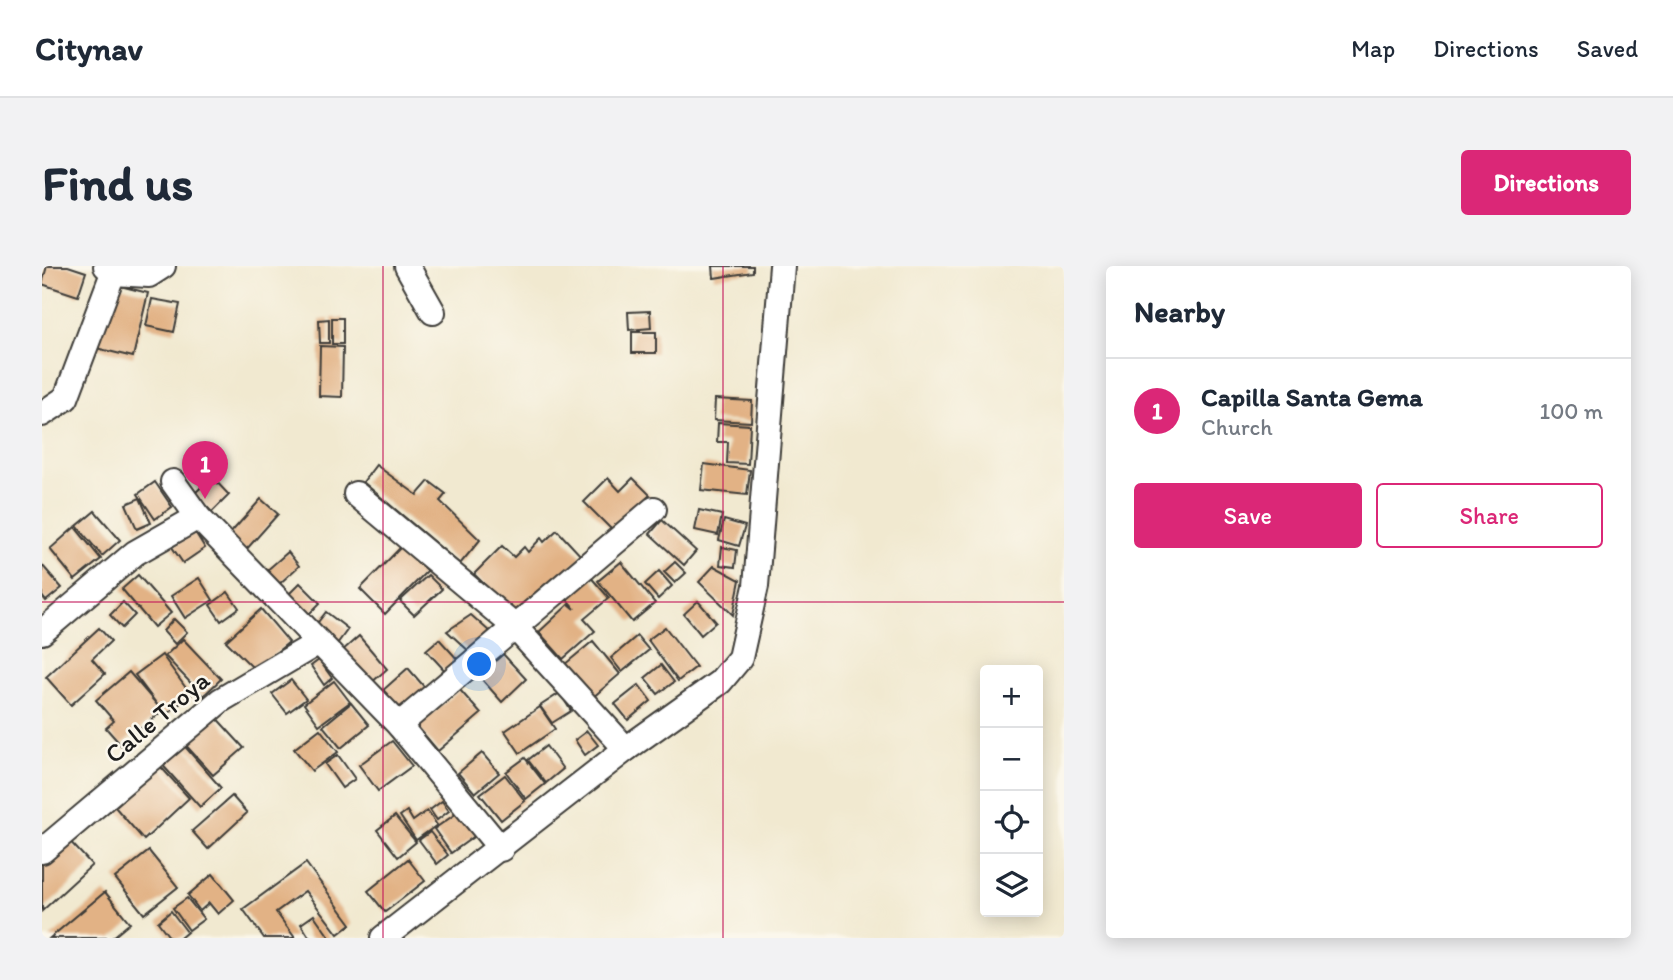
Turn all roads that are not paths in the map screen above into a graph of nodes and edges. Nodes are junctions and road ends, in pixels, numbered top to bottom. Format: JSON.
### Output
{"nodes":[{"id":1,"x":163,"y":266,"type":"edge"},
{"id":2,"x":407,"y":266,"type":"edge"},
{"id":3,"x":782,"y":266,"type":"edge"},
{"id":4,"x":109,"y":269,"type":"edge"},
{"id":5,"x":433,"y":312,"type":"dead end"},
{"id":6,"x":42,"y":414,"type":"edge"},
{"id":7,"x":173,"y":482,"type":"dead end"},
{"id":8,"x":356,"y":494,"type":"dead end"},
{"id":9,"x":654,"y":509,"type":"dead end"},
{"id":10,"x":198,"y":517,"type":"junction"},
{"id":11,"x":514,"y":626,"type":"junction"},
{"id":12,"x":42,"y":632,"type":"edge"},
{"id":13,"x":318,"y":642,"type":"junction"},
{"id":14,"x":399,"y":725,"type":"junction"},
{"id":15,"x":626,"y":749,"type":"junction"},
{"id":16,"x":501,"y":849,"type":"junction"},
{"id":17,"x":42,"y":850,"type":"edge"},
{"id":18,"x":383,"y":938,"type":"edge"}],
"edges":[{"from":1,"to":4,"type":"street"},
{"from":2,"to":5,"type":"street"},
{"from":3,"to":15,"type":"street"},
{"from":4,"to":6,"type":"street"},
{"from":7,"to":10,"type":"street"},
{"from":8,"to":11,"type":"street"},
{"from":9,"to":11,"type":"street"},
{"from":10,"to":12,"type":"street"},
{"from":10,"to":13,"type":"street"},
{"from":11,"to":14,"type":"street"},
{"from":11,"to":15,"type":"street"},
{"from":13,"to":14,"type":"street"},
{"from":13,"to":17,"type":"street","name":"Calle Troya"},
{"from":14,"to":16,"type":"street"},
{"from":15,"to":16,"type":"street"},
{"from":16,"to":18,"type":"street"}]}
